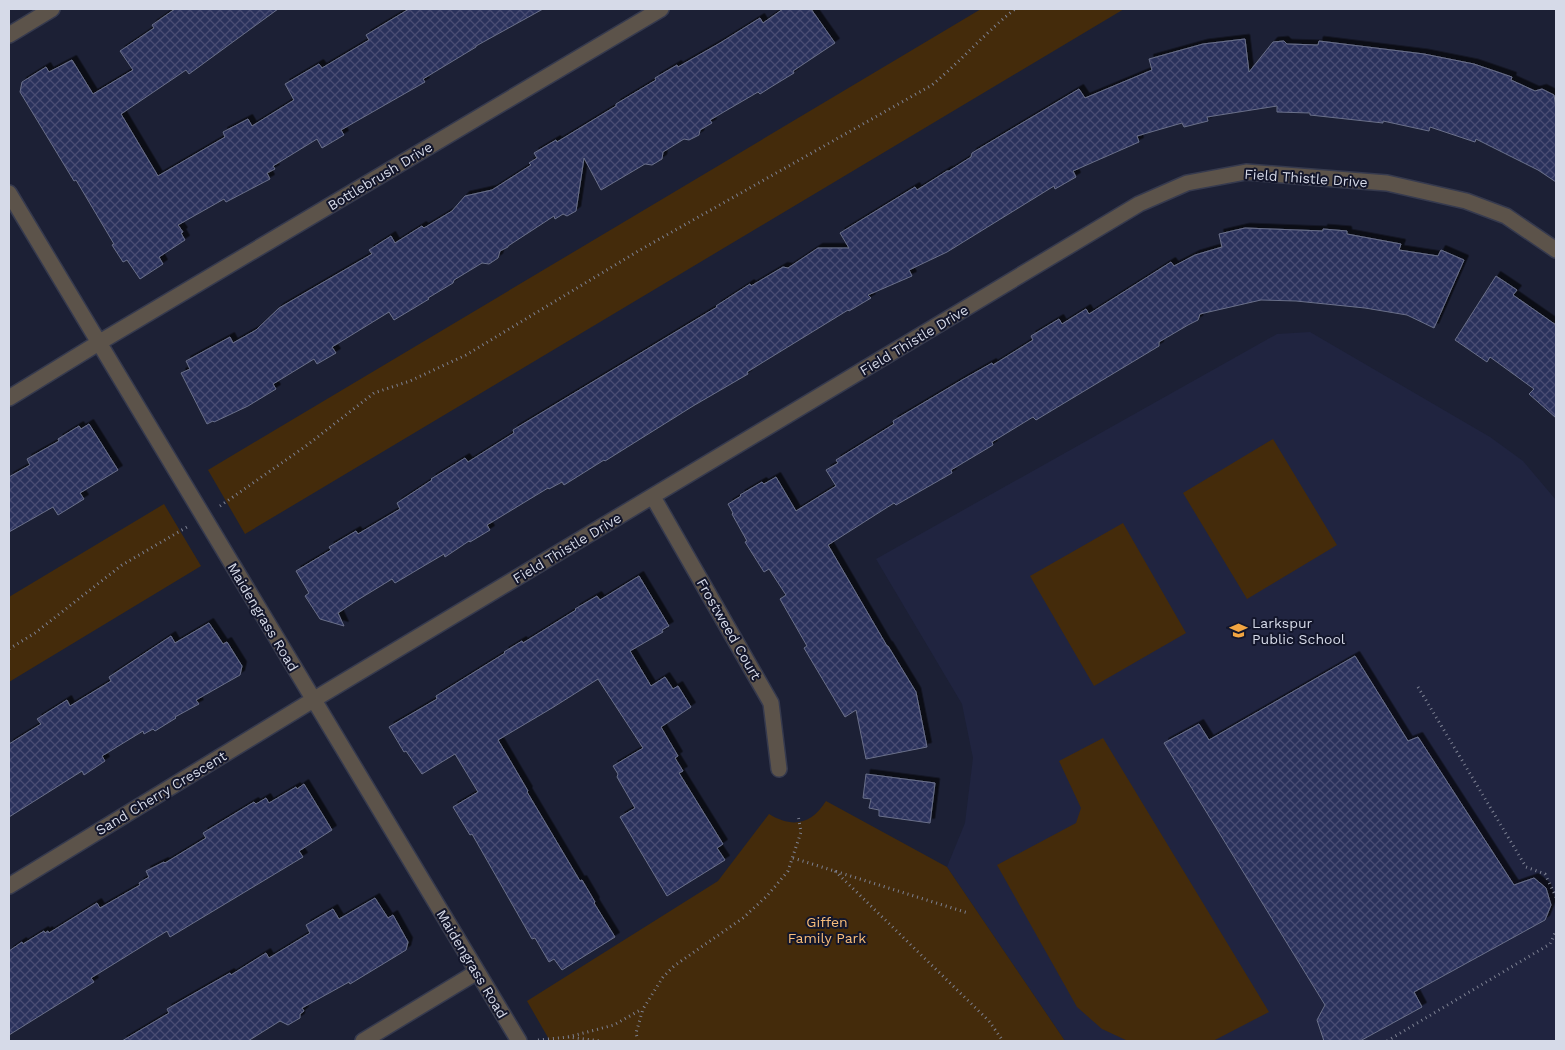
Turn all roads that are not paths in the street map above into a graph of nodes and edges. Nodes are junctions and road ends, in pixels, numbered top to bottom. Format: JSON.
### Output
{"nodes":[{"id":1,"x":52,"y":9,"type":"edge"},
{"id":2,"x":661,"y":9,"type":"edge"},
{"id":3,"x":9,"y":35,"type":"edge"},
{"id":4,"x":9,"y":193,"type":"edge"},
{"id":5,"x":1556,"y":250,"type":"edge"},
{"id":6,"x":100,"y":342,"type":"junction"},
{"id":7,"x":9,"y":398,"type":"edge"},
{"id":8,"x":653,"y":497,"type":"junction"},
{"id":9,"x":313,"y":700,"type":"junction"},
{"id":10,"x":779,"y":769,"type":"dead end"},
{"id":11,"x":9,"y":886,"type":"edge"},
{"id":12,"x":477,"y":972,"type":"junction"},
{"id":13,"x":363,"y":1041,"type":"edge"},
{"id":14,"x":519,"y":1041,"type":"edge"}],
"edges":[{"from":1,"to":3,"type":"street"},
{"from":2,"to":6,"type":"street","name":"Bottlebrush Drive"},
{"from":4,"to":6,"type":"street","name":"Maidengrass Road"},
{"from":5,"to":8,"type":"street","name":"Field Thistle Drive"},
{"from":6,"to":7,"type":"street","name":"Bottlebrush Drive"},
{"from":6,"to":9,"type":"street","name":"Maidengrass Road"},
{"from":8,"to":9,"type":"street","name":"Field Thistle Drive"},
{"from":8,"to":10,"type":"street","name":"Frostweed Court"},
{"from":9,"to":11,"type":"street","name":"Sand Cherry Crescent"},
{"from":9,"to":12,"type":"street","name":"Maidengrass Road"},
{"from":12,"to":13,"type":"street"},
{"from":12,"to":14,"type":"street","name":"Maidengrass Road"}]}
